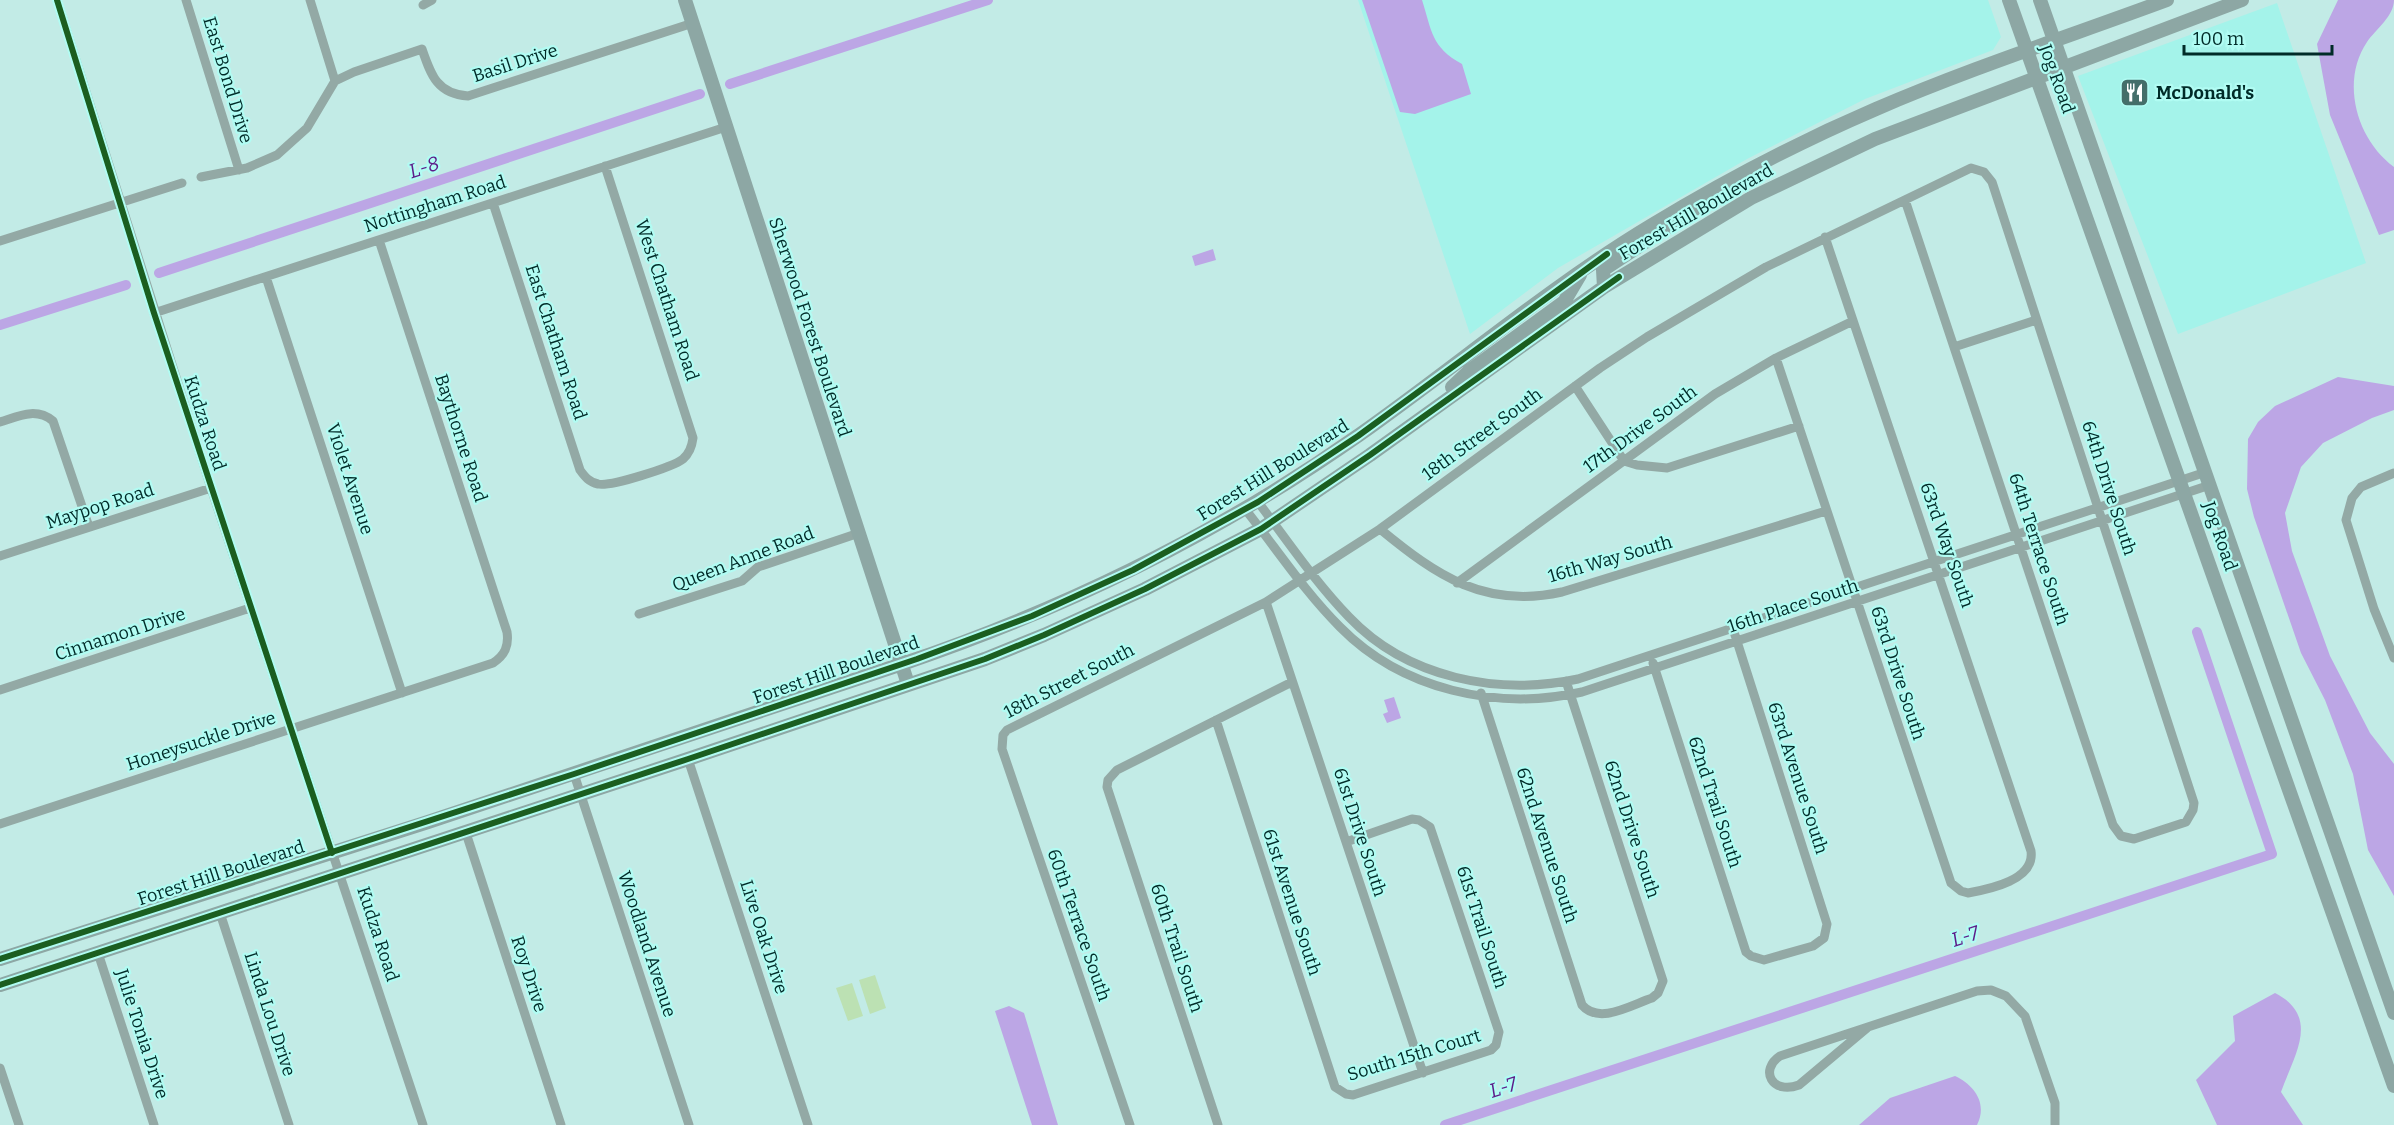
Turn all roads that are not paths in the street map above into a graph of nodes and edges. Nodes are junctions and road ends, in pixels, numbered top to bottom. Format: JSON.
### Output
{"nodes":[{"id":1,"x":57,"y":0,"type":"edge"},
{"id":2,"x":186,"y":0,"type":"edge"},
{"id":3,"x":310,"y":0,"type":"edge"},
{"id":4,"x":432,"y":0,"type":"edge"},
{"id":5,"x":685,"y":0,"type":"edge"},
{"id":6,"x":2009,"y":0,"type":"edge"},
{"id":7,"x":2040,"y":0,"type":"edge"},
{"id":8,"x":2167,"y":0,"type":"edge"},
{"id":9,"x":2242,"y":0,"type":"edge"},
{"id":10,"x":423,"y":5,"type":"dead end"},
{"id":11,"x":693,"y":23,"type":"junction"},
{"id":12,"x":2054,"y":41,"type":"junction"},
{"id":13,"x":2027,"y":51,"type":"junction"},
{"id":14,"x":2064,"y":68,"type":"junction"},
{"id":15,"x":2037,"y":77,"type":"junction"},
{"id":16,"x":335,"y":81,"type":"junction"},
{"id":17,"x":726,"y":127,"type":"junction"},
{"id":18,"x":605,"y":166,"type":"junction"},
{"id":19,"x":239,"y":170,"type":"junction"},
{"id":20,"x":1984,"y":172,"type":"joint"},
{"id":21,"x":1738,"y":176,"type":"junction"},
{"id":22,"x":201,"y":177,"type":"dead end"},
{"id":23,"x":182,"y":183,"type":"dead end"},
{"id":24,"x":1905,"y":200,"type":"junction"},
{"id":25,"x":120,"y":202,"type":"junction"},
{"id":26,"x":493,"y":203,"type":"junction"},
{"id":27,"x":1825,"y":237,"type":"junction"},
{"id":28,"x":379,"y":240,"type":"junction"},
{"id":29,"x":0,"y":241,"type":"edge"},
{"id":30,"x":1583,"y":270,"type":"junction"},
{"id":31,"x":266,"y":277,"type":"junction"},
{"id":32,"x":1604,"y":287,"type":"junction"},
{"id":33,"x":154,"y":313,"type":"junction"},
{"id":34,"x":2036,"y":320,"type":"junction"},
{"id":35,"x":1853,"y":321,"type":"junction"},
{"id":36,"x":1954,"y":347,"type":"junction"},
{"id":37,"x":1776,"y":358,"type":"junction"},
{"id":38,"x":1575,"y":386,"type":"junction"},
{"id":39,"x":1441,"y":404,"type":"junction"},
{"id":40,"x":0,"y":422,"type":"edge"},
{"id":41,"x":1798,"y":426,"type":"junction"},
{"id":42,"x":1624,"y":461,"type":"junction"},
{"id":43,"x":2394,"y":473,"type":"edge"},
{"id":44,"x":2208,"y":479,"type":"junction"},
{"id":45,"x":597,"y":484,"type":"joint"},
{"id":46,"x":2184,"y":487,"type":"junction"},
{"id":47,"x":211,"y":488,"type":"junction"},
{"id":48,"x":1258,"y":502,"type":"junction"},
{"id":49,"x":1245,"y":509,"type":"junction"},
{"id":50,"x":2099,"y":509,"type":"junction"},
{"id":51,"x":1826,"y":511,"type":"junction"},
{"id":52,"x":1273,"y":521,"type":"junction"},
{"id":53,"x":2103,"y":522,"type":"junction"},
{"id":54,"x":90,"y":527,"type":"junction"},
{"id":55,"x":1261,"y":529,"type":"junction"},
{"id":56,"x":1380,"y":529,"type":"junction"},
{"id":57,"x":859,"y":534,"type":"junction"},
{"id":58,"x":2018,"y":535,"type":"junction"},
{"id":59,"x":2022,"y":548,"type":"junction"},
{"id":60,"x":0,"y":556,"type":"edge"},
{"id":61,"x":1935,"y":562,"type":"junction"},
{"id":62,"x":1311,"y":573,"type":"junction"},
{"id":63,"x":1940,"y":575,"type":"junction"},
{"id":64,"x":1300,"y":580,"type":"junction"},
{"id":65,"x":1457,"y":583,"type":"junction"},
{"id":66,"x":1853,"y":589,"type":"junction"},
{"id":67,"x":1266,"y":602,"type":"junction"},
{"id":68,"x":1857,"y":602,"type":"junction"},
{"id":69,"x":250,"y":608,"type":"junction"},
{"id":70,"x":639,"y":614,"type":"dead end"},
{"id":71,"x":1732,"y":628,"type":"junction"},
{"id":72,"x":1737,"y":641,"type":"junction"},
{"id":73,"x":507,"y":646,"type":"joint"},
{"id":74,"x":1390,"y":649,"type":"junction"},
{"id":75,"x":1651,"y":655,"type":"junction"},
{"id":76,"x":2394,"y":658,"type":"edge"},
{"id":77,"x":1383,"y":660,"type":"junction"},
{"id":78,"x":902,"y":664,"type":"junction"},
{"id":79,"x":1655,"y":668,"type":"junction"},
{"id":80,"x":1566,"y":681,"type":"junction"},
{"id":81,"x":1292,"y":682,"type":"junction"},
{"id":82,"x":1477,"y":682,"type":"junction"},
{"id":83,"x":908,"y":684,"type":"junction"},
{"id":84,"x":0,"y":690,"type":"edge"},
{"id":85,"x":402,"y":693,"type":"junction"},
{"id":86,"x":1570,"y":694,"type":"junction"},
{"id":87,"x":1482,"y":697,"type":"junction"},
{"id":88,"x":1216,"y":720,"type":"junction"},
{"id":89,"x":290,"y":729,"type":"junction"},
{"id":90,"x":1003,"y":735,"type":"joint"},
{"id":91,"x":688,"y":759,"type":"junction"},
{"id":92,"x":574,"y":774,"type":"junction"},
{"id":93,"x":581,"y":795,"type":"junction"},
{"id":94,"x":2190,"y":817,"type":"joint"},
{"id":95,"x":0,"y":824,"type":"edge"},
{"id":96,"x":466,"y":833,"type":"junction"},
{"id":97,"x":1346,"y":842,"type":"junction"},
{"id":98,"x":332,"y":853,"type":"junction"},
{"id":99,"x":341,"y":874,"type":"junction"},
{"id":100,"x":1961,"y":891,"type":"joint"},
{"id":101,"x":220,"y":913,"type":"junction"},
{"id":102,"x":98,"y":953,"type":"junction"},
{"id":103,"x":1751,"y":957,"type":"joint"},
{"id":104,"x":0,"y":959,"type":"edge"},
{"id":105,"x":0,"y":985,"type":"edge"},
{"id":106,"x":1592,"y":1013,"type":"joint"},
{"id":107,"x":2394,"y":1013,"type":"edge"},
{"id":108,"x":1867,"y":1028,"type":"junction"},
{"id":109,"x":1496,"y":1045,"type":"joint"},
{"id":110,"x":0,"y":1068,"type":"edge"},
{"id":111,"x":1423,"y":1073,"type":"junction"},
{"id":112,"x":2394,"y":1086,"type":"edge"},
{"id":113,"x":1340,"y":1091,"type":"joint"},
{"id":114,"x":19,"y":1125,"type":"edge"},
{"id":115,"x":154,"y":1125,"type":"edge"},
{"id":116,"x":289,"y":1125,"type":"edge"},
{"id":117,"x":423,"y":1125,"type":"edge"},
{"id":118,"x":561,"y":1125,"type":"edge"},
{"id":119,"x":689,"y":1125,"type":"edge"},
{"id":120,"x":808,"y":1125,"type":"edge"},
{"id":121,"x":1130,"y":1125,"type":"edge"},
{"id":122,"x":1218,"y":1125,"type":"edge"},
{"id":123,"x":2055,"y":1125,"type":"edge"}],
"edges":[{"from":1,"to":25,"type":"street","name":"Kudza Road"},
{"from":2,"to":19,"type":"street","name":"East Bond Drive"},
{"from":3,"to":16,"type":"street"},
{"from":4,"to":10,"type":"street"},
{"from":5,"to":11,"type":"main road","name":"Sherwood Forest Boulevard"},
{"from":6,"to":13,"type":"main road","name":"Jog Road"},
{"from":7,"to":12,"type":"main road","name":"Jog Road"},
{"from":8,"to":12,"type":"main road","name":"Forest Hill Boulevard"},
{"from":9,"to":14,"type":"main road","name":"Forest Hill Boulevard"},
{"from":11,"to":16,"type":"street","name":"Basil Drive"},
{"from":11,"to":17,"type":"main road","name":"Sherwood Forest Boulevard"},
{"from":12,"to":13,"type":"main road","name":"Forest Hill Boulevard"},
{"from":12,"to":14,"type":"main road","name":"Jog Road"},
{"from":13,"to":15,"type":"main road","name":"Jog Road"},
{"from":13,"to":21,"type":"main road","name":"Forest Hill Boulevard"},
{"from":14,"to":15,"type":"main road","name":"Forest Hill Boulevard"},
{"from":14,"to":44,"type":"main road","name":"Jog Road"},
{"from":15,"to":32,"type":"main road","name":"Forest Hill Boulevard"},
{"from":15,"to":46,"type":"main road","name":"Jog Road"},
{"from":16,"to":19,"type":"street"},
{"from":17,"to":18,"type":"street","name":"Nottingham Road"},
{"from":17,"to":57,"type":"main road","name":"Sherwood Forest Boulevard"},
{"from":18,"to":26,"type":"street","name":"Nottingham Road"},
{"from":18,"to":45,"type":"street","name":"West Chatham Road"},
{"from":19,"to":22,"type":"street"},
{"from":20,"to":24,"type":"street","name":"18th Street South"},
{"from":20,"to":34,"type":"street","name":"64th Drive South"},
{"from":21,"to":30,"type":"main road","name":"Forest Hill Boulevard"},
{"from":21,"to":32,"type":"main road"},
{"from":23,"to":25,"type":"street"},
{"from":24,"to":27,"type":"street","name":"18th Street South"},
{"from":24,"to":36,"type":"street","name":"64th Terrace South"},
{"from":25,"to":29,"type":"street"},
{"from":25,"to":33,"type":"street","name":"Kudza Road"},
{"from":26,"to":28,"type":"street","name":"Nottingham Road"},
{"from":26,"to":45,"type":"street","name":"East Chatham Road"},
{"from":27,"to":35,"type":"street","name":"63rd Way South"},
{"from":27,"to":38,"type":"street","name":"18th Street South"},
{"from":28,"to":31,"type":"street","name":"Nottingham Road"},
{"from":28,"to":73,"type":"street","name":"Baythorne Road"},
{"from":30,"to":39,"type":"main road"},
{"from":30,"to":48,"type":"main road","name":"Forest Hill Boulevard"},
{"from":31,"to":33,"type":"street","name":"Nottingham Road"},
{"from":31,"to":85,"type":"street","name":"Violet Avenue"},
{"from":32,"to":39,"type":"main road","name":"Forest Hill Boulevard"},
{"from":33,"to":47,"type":"street","name":"Kudza Road"},
{"from":34,"to":36,"type":"street"},
{"from":34,"to":50,"type":"street","name":"64th Drive South"},
{"from":35,"to":37,"type":"street","name":"17th Drive South"},
{"from":35,"to":61,"type":"street","name":"63rd Way South"},
{"from":36,"to":58,"type":"street","name":"64th Terrace South"},
{"from":37,"to":41,"type":"street","name":"63rd Drive South"},
{"from":37,"to":42,"type":"street","name":"17th Drive South"},
{"from":38,"to":42,"type":"street"},
{"from":38,"to":56,"type":"street","name":"18th Street South"},
{"from":39,"to":52,"type":"main road","name":"Forest Hill Boulevard"},
{"from":40,"to":54,"type":"street"},
{"from":41,"to":42,"type":"street"},
{"from":41,"to":51,"type":"street","name":"63rd Drive South"},
{"from":42,"to":65,"type":"street","name":"17th Drive South"},
{"from":43,"to":76,"type":"street"},
{"from":44,"to":46,"type":"street","name":"16th Place South"},
{"from":44,"to":107,"type":"main road","name":"Jog Road"},
{"from":46,"to":50,"type":"street","name":"16th Place South"},
{"from":46,"to":53,"type":"street","name":"16th Place South"},
{"from":46,"to":112,"type":"main road","name":"Jog Road"},
{"from":47,"to":54,"type":"street","name":"Maypop Road"},
{"from":47,"to":69,"type":"street","name":"Kudza Road"},
{"from":48,"to":49,"type":"main road","name":"Forest Hill Boulevard"},
{"from":48,"to":52,"type":"street","name":"16th Place South"},
{"from":49,"to":55,"type":"street","name":"16th Place South"},
{"from":49,"to":78,"type":"main road","name":"Forest Hill Boulevard"},
{"from":50,"to":53,"type":"street","name":"64th Drive South"},
{"from":50,"to":58,"type":"street","name":"16th Place South"},
{"from":51,"to":65,"type":"street","name":"16th Way South"},
{"from":51,"to":66,"type":"street","name":"63rd Drive South"},
{"from":52,"to":55,"type":"main road","name":"Forest Hill Boulevard"},
{"from":52,"to":62,"type":"street","name":"16th Place South"},
{"from":53,"to":59,"type":"street","name":"16th Place South"},
{"from":53,"to":94,"type":"street","name":"64th Drive South"},
{"from":54,"to":60,"type":"street","name":"Maypop Road"},
{"from":55,"to":64,"type":"street","name":"16th Place South"},
{"from":55,"to":83,"type":"main road","name":"Forest Hill Boulevard"},
{"from":56,"to":62,"type":"street","name":"18th Street South"},
{"from":56,"to":65,"type":"street","name":"16th Way South"},
{"from":57,"to":70,"type":"street","name":"Queen Anne Road"},
{"from":57,"to":78,"type":"main road","name":"Sherwood Forest Boulevard"},
{"from":58,"to":59,"type":"street","name":"64th Terrace South"},
{"from":58,"to":61,"type":"street","name":"16th Place South"},
{"from":59,"to":63,"type":"street","name":"16th Place South"},
{"from":59,"to":94,"type":"street","name":"64th Terrace South"},
{"from":61,"to":63,"type":"street","name":"63rd Way South"},
{"from":61,"to":66,"type":"street","name":"16th Place South"},
{"from":62,"to":64,"type":"street","name":"18th Street South"},
{"from":62,"to":74,"type":"street","name":"16th Place South"},
{"from":63,"to":68,"type":"street","name":"16th Place South"},
{"from":63,"to":100,"type":"street","name":"63rd Way South"},
{"from":64,"to":67,"type":"street","name":"18th Street South"},
{"from":64,"to":77,"type":"street","name":"16th Place South"},
{"from":66,"to":68,"type":"street","name":"63rd Drive South"},
{"from":66,"to":71,"type":"street","name":"16th Place South"},
{"from":67,"to":81,"type":"street","name":"61st Drive South"},
{"from":67,"to":90,"type":"street","name":"18th Street South"},
{"from":68,"to":72,"type":"street","name":"16th Place South"},
{"from":68,"to":100,"type":"street","name":"63rd Drive South"},
{"from":69,"to":84,"type":"street","name":"Cinnamon Drive"},
{"from":69,"to":89,"type":"street","name":"Kudza Road"},
{"from":71,"to":72,"type":"street","name":"63rd Avenue South"},
{"from":71,"to":75,"type":"street","name":"16th Place South"},
{"from":72,"to":79,"type":"street","name":"16th Place South"},
{"from":72,"to":103,"type":"street","name":"63rd Avenue South"},
{"from":73,"to":85,"type":"street","name":"Honeysuckle Drive"},
{"from":74,"to":77,"type":"street"},
{"from":74,"to":82,"type":"street","name":"16th Place South"},
{"from":75,"to":79,"type":"street","name":"62nd Trail South"},
{"from":75,"to":80,"type":"street","name":"16th Place South"},
{"from":77,"to":87,"type":"street","name":"16th Place South"},
{"from":78,"to":83,"type":"main road","name":"Sherwood Forest Boulevard"},
{"from":78,"to":92,"type":"main road","name":"Forest Hill Boulevard"},
{"from":79,"to":86,"type":"street","name":"16th Place South"},
{"from":79,"to":103,"type":"street","name":"62nd Trail South"},
{"from":80,"to":82,"type":"street","name":"16th Place South"},
{"from":80,"to":86,"type":"street","name":"62nd Drive South"},
{"from":81,"to":88,"type":"street"},
{"from":81,"to":97,"type":"street","name":"61st Drive South"},
{"from":82,"to":87,"type":"street","name":"62nd Avenue South"},
{"from":83,"to":91,"type":"main road","name":"Forest Hill Boulevard"},
{"from":85,"to":89,"type":"street","name":"Honeysuckle Drive"},
{"from":86,"to":87,"type":"street","name":"16th Place South"},
{"from":86,"to":106,"type":"street","name":"62nd Drive South"},
{"from":87,"to":106,"type":"street","name":"62nd Avenue South"},
{"from":88,"to":113,"type":"street","name":"61st Avenue South"},
{"from":88,"to":122,"type":"street","name":"60th Trail South"},
{"from":89,"to":95,"type":"street","name":"Honeysuckle Drive"},
{"from":89,"to":98,"type":"street","name":"Kudza Road"},
{"from":90,"to":121,"type":"street","name":"60th Terrace South"},
{"from":91,"to":93,"type":"main road","name":"Forest Hill Boulevard"},
{"from":91,"to":120,"type":"street","name":"Live Oak Drive"},
{"from":92,"to":93,"type":"street","name":"Woodland Avenue"},
{"from":92,"to":98,"type":"main road","name":"Forest Hill Boulevard"},
{"from":93,"to":96,"type":"main road","name":"Forest Hill Boulevard"},
{"from":93,"to":119,"type":"street","name":"Woodland Avenue"},
{"from":96,"to":99,"type":"main road","name":"Forest Hill Boulevard"},
{"from":96,"to":118,"type":"street","name":"Roy Drive"},
{"from":97,"to":109,"type":"street","name":"61st Trail South"},
{"from":97,"to":111,"type":"street","name":"61st Drive South"},
{"from":98,"to":99,"type":"street","name":"Kudza Road"},
{"from":98,"to":104,"type":"main road","name":"Forest Hill Boulevard"},
{"from":99,"to":101,"type":"main road","name":"Forest Hill Boulevard"},
{"from":99,"to":117,"type":"street","name":"Kudza Road"},
{"from":101,"to":102,"type":"main road","name":"Forest Hill Boulevard"},
{"from":101,"to":116,"type":"street","name":"Linda Lou Drive"},
{"from":102,"to":105,"type":"main road","name":"Forest Hill Boulevard"},
{"from":102,"to":115,"type":"street","name":"Julie Tonia Drive"},
{"from":108,"to":108,"type":"street"},
{"from":108,"to":123,"type":"street"},
{"from":109,"to":111,"type":"street","name":"South 15th Court"},
{"from":110,"to":114,"type":"street"},
{"from":111,"to":113,"type":"street","name":"South 15th Court"}]}
